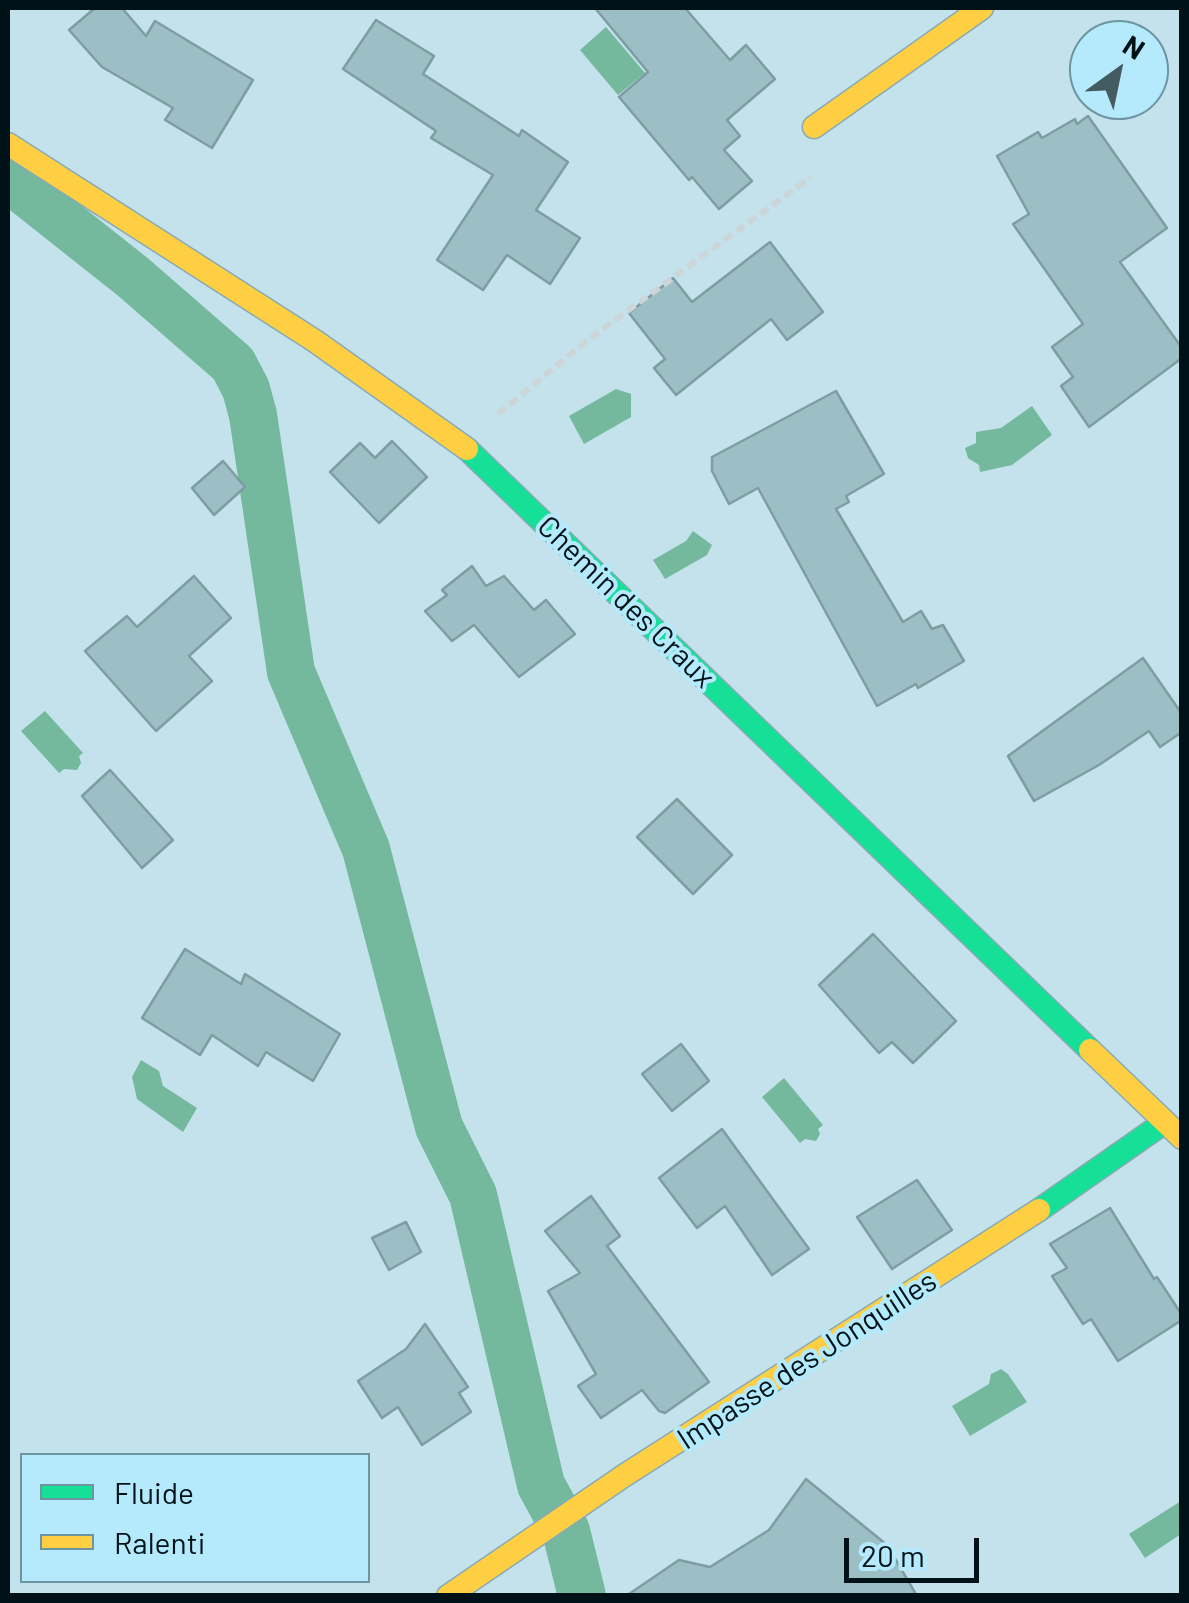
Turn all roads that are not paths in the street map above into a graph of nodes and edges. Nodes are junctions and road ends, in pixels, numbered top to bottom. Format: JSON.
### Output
{"nodes":[{"id":1,"x":982,"y":8,"type":"edge"},
{"id":2,"x":814,"y":127,"type":"dead end"},
{"id":3,"x":8,"y":144,"type":"edge"},
{"id":4,"x":1173,"y":1130,"type":"edge"},
{"id":5,"x":448,"y":1596,"type":"edge"}],
"edges":[{"from":1,"to":2,"type":"street"},
{"from":3,"to":4,"type":"street","name":"Chemin des Craux"},
{"from":4,"to":5,"type":"street","name":"Impasse des Jonquilles"}]}
